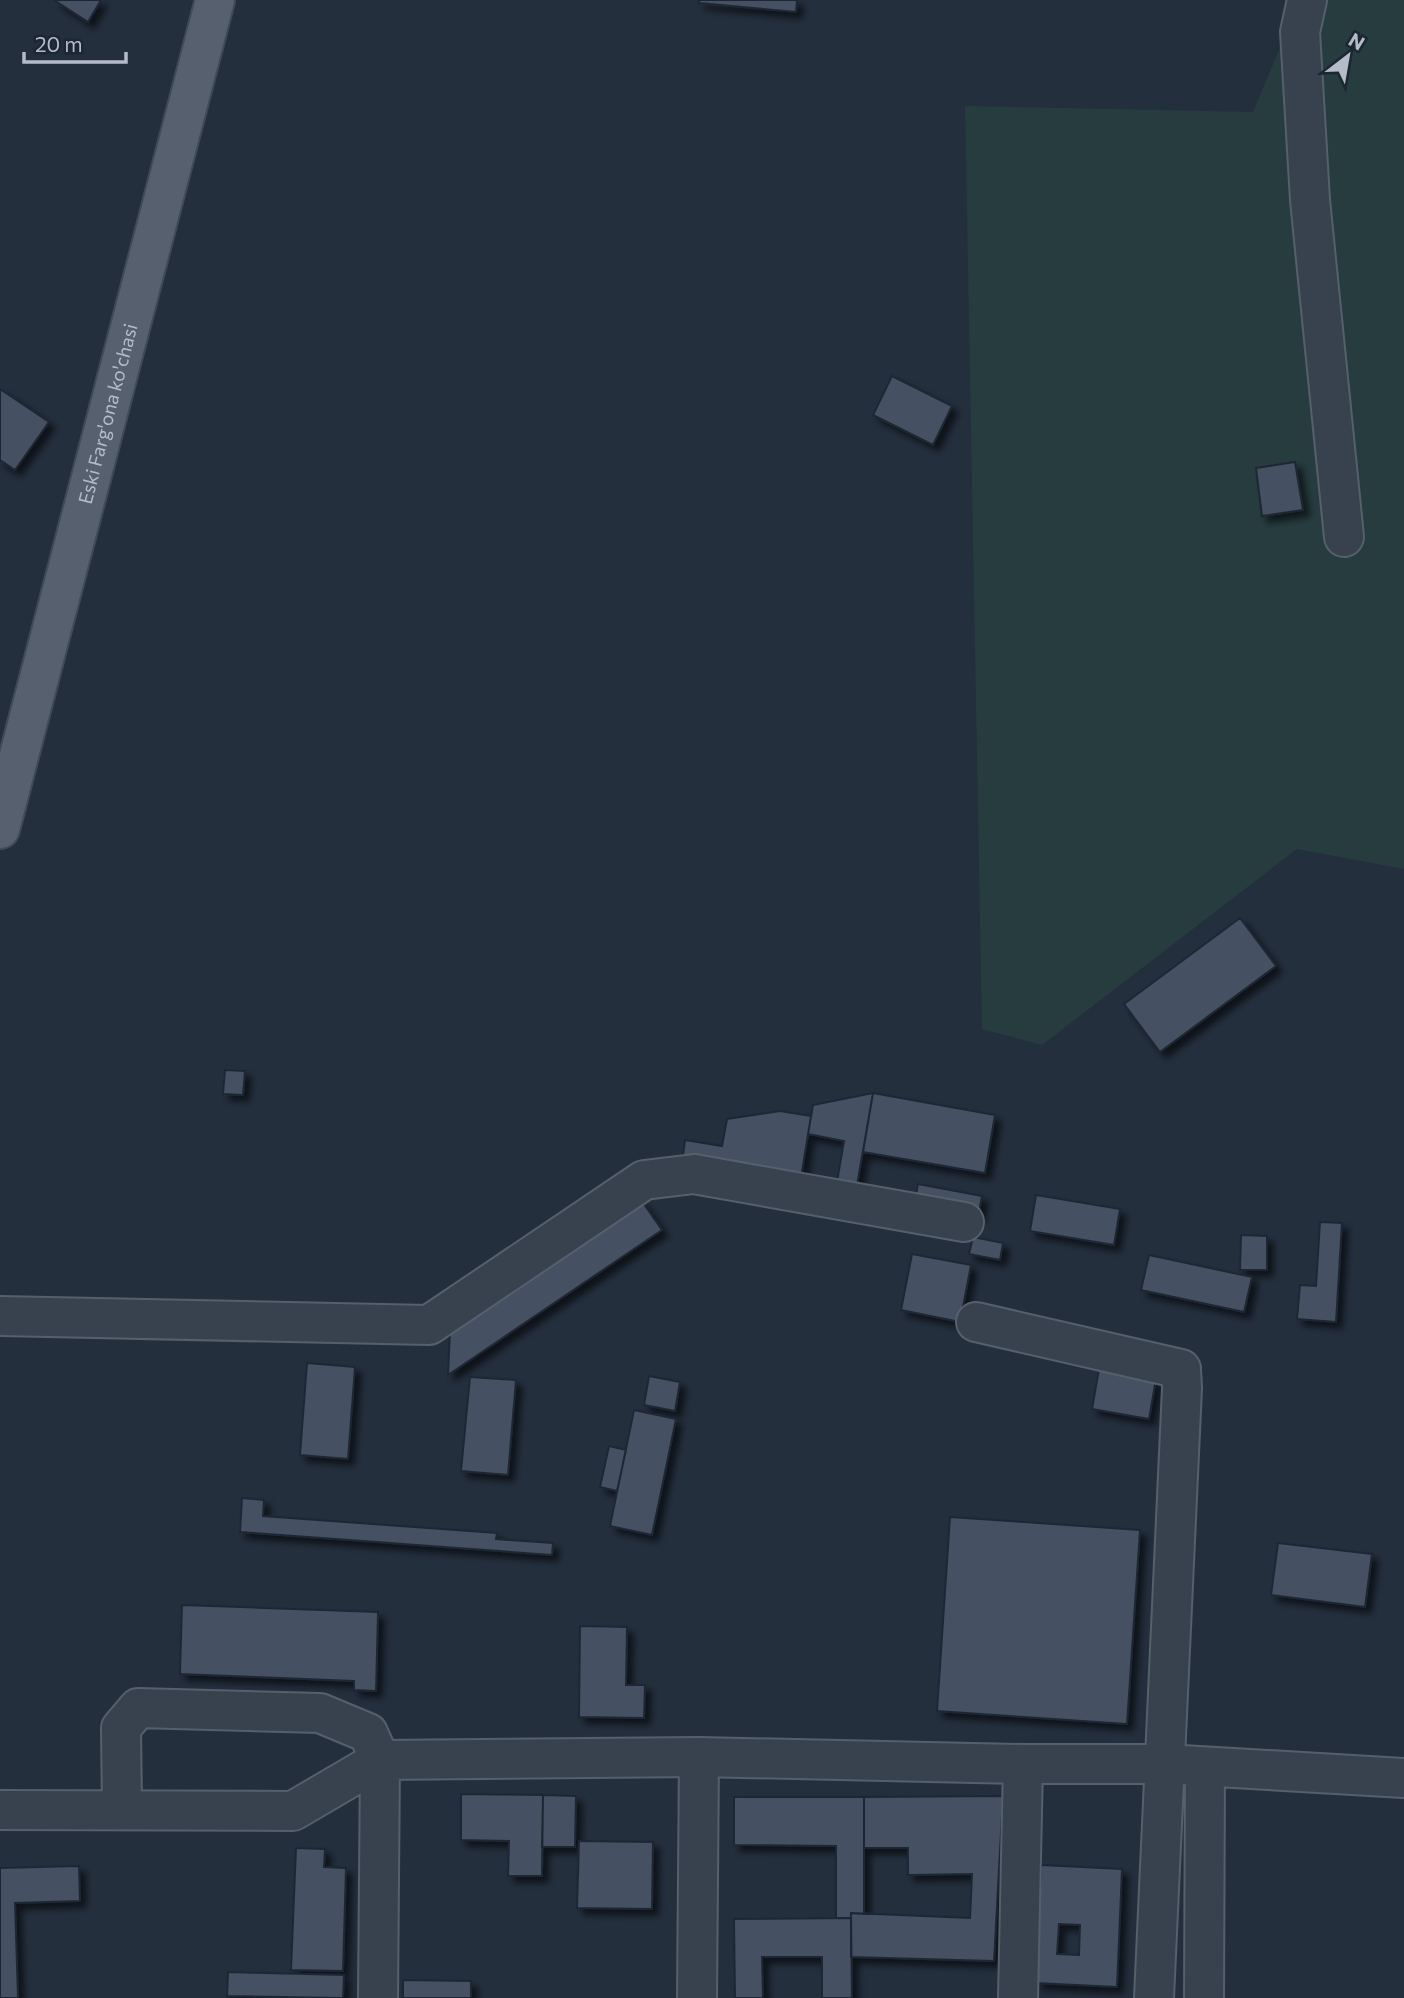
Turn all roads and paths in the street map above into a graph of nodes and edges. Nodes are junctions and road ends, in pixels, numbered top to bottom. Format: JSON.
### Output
{"nodes":[{"id":1,"x":215,"y":0,"type":"edge"},
{"id":2,"x":1307,"y":0,"type":"edge"},
{"id":3,"x":1344,"y":537,"type":"dead end"},
{"id":4,"x":0,"y":829,"type":"edge"},
{"id":5,"x":964,"y":1222,"type":"dead end"},
{"id":6,"x":0,"y":1316,"type":"edge"},
{"id":7,"x":975,"y":1322,"type":"dead end"},
{"id":8,"x":699,"y":1758,"type":"junction"},
{"id":9,"x":380,"y":1759,"type":"junction"},
{"id":10,"x":1023,"y":1764,"type":"junction"},
{"id":11,"x":1165,"y":1764,"type":"junction"},
{"id":12,"x":1205,"y":1767,"type":"junction"},
{"id":13,"x":1404,"y":1778,"type":"edge"},
{"id":14,"x":0,"y":1810,"type":"edge"},
{"id":15,"x":122,"y":1810,"type":"junction"},
{"id":16,"x":378,"y":1998,"type":"edge"},
{"id":17,"x":697,"y":1998,"type":"edge"},
{"id":18,"x":1018,"y":1998,"type":"edge"},
{"id":19,"x":1154,"y":1998,"type":"edge"},
{"id":20,"x":1204,"y":1998,"type":"edge"}],
"edges":[{"from":1,"to":4,"type":"main road","name":"Eski Farg'ona ko'chasi"},
{"from":2,"to":3,"type":"street"},
{"from":5,"to":6,"type":"street"},
{"from":7,"to":11,"type":"street"},
{"from":8,"to":9,"type":"street"},
{"from":8,"to":10,"type":"street"},
{"from":8,"to":17,"type":"street"},
{"from":9,"to":15,"type":"street"},
{"from":9,"to":15,"type":"street"},
{"from":9,"to":16,"type":"street"},
{"from":10,"to":11,"type":"street"},
{"from":10,"to":18,"type":"street"},
{"from":11,"to":12,"type":"street"},
{"from":11,"to":19,"type":"street"},
{"from":12,"to":13,"type":"street"},
{"from":12,"to":20,"type":"street"},
{"from":14,"to":15,"type":"street"}]}
